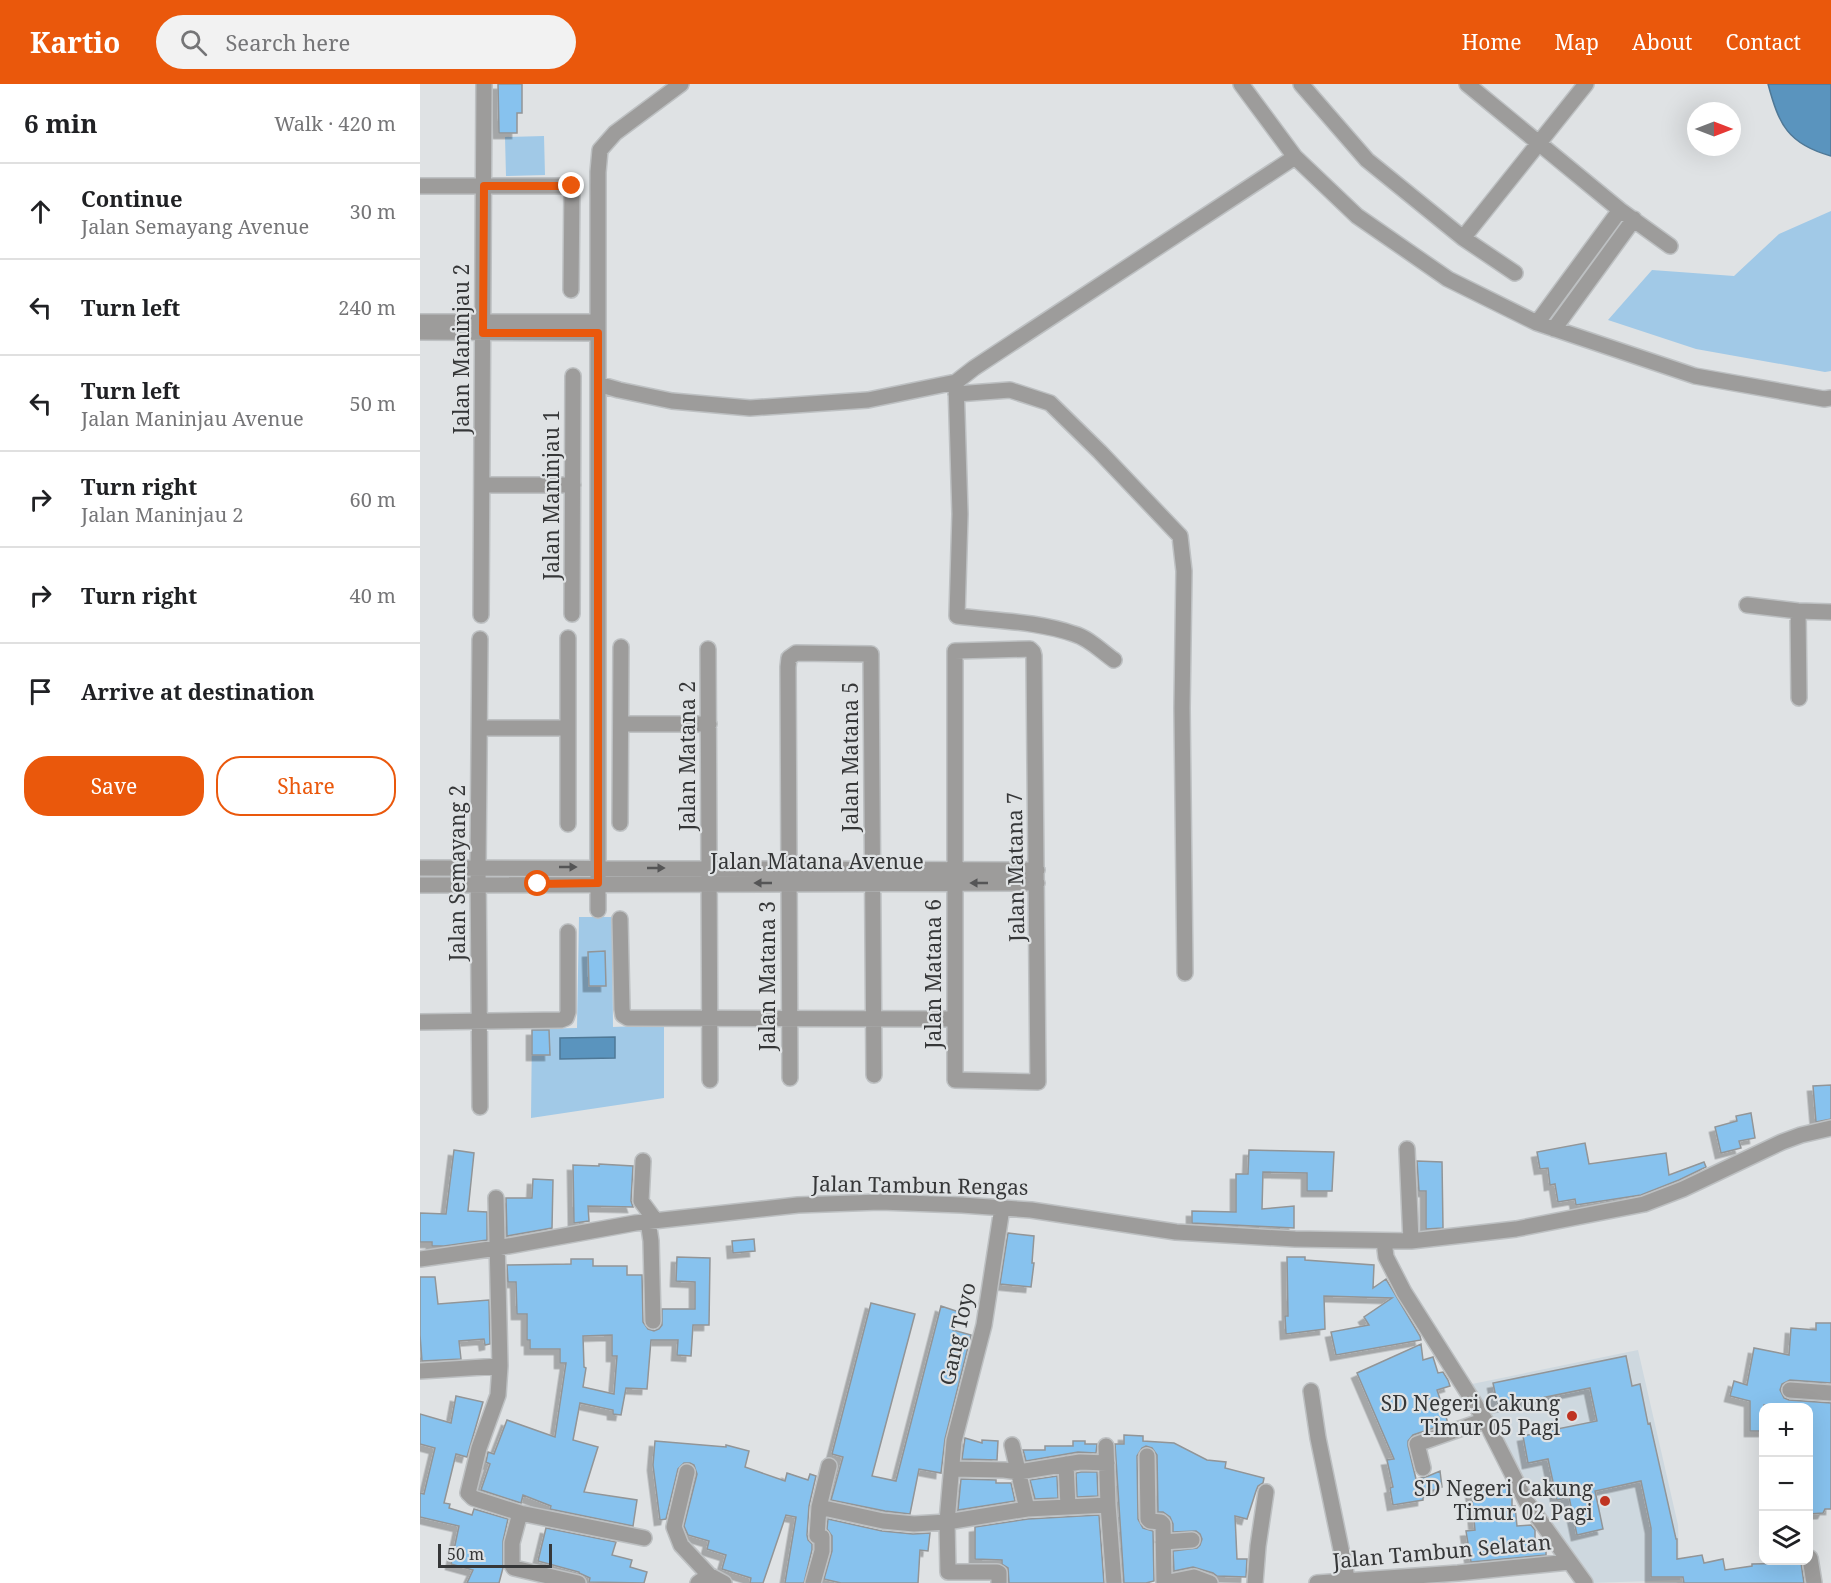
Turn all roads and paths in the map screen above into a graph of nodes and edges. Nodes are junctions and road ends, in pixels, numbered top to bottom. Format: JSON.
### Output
{"nodes":[{"id":1,"x":484,"y":84,"type":"edge"},
{"id":2,"x":681,"y":84,"type":"edge"},
{"id":3,"x":1241,"y":84,"type":"edge"},
{"id":4,"x":1301,"y":84,"type":"edge"},
{"id":5,"x":1467,"y":84,"type":"edge"},
{"id":6,"x":1586,"y":84,"type":"edge"},
{"id":7,"x":1538,"y":143,"type":"junction"},
{"id":8,"x":1295,"y":157,"type":"junction"},
{"id":9,"x":420,"y":186,"type":"edge"},
{"id":10,"x":484,"y":186,"type":"junction"},
{"id":11,"x":1620,"y":210,"type":"junction"},
{"id":12,"x":1634,"y":219,"type":"junction"},
{"id":13,"x":1463,"y":238,"type":"junction"},
{"id":14,"x":1670,"y":246,"type":"dead end"},
{"id":15,"x":1515,"y":273,"type":"dead end"},
{"id":16,"x":572,"y":290,"type":"dead end"},
{"id":17,"x":420,"y":322,"type":"edge"},
{"id":18,"x":1537,"y":323,"type":"junction"},
{"id":19,"x":483,"y":327,"type":"junction"},
{"id":20,"x":598,"y":327,"type":"junction"},
{"id":21,"x":1554,"y":328,"type":"junction"},
{"id":22,"x":420,"y":332,"type":"edge"},
{"id":23,"x":573,"y":376,"type":"dead end"},
{"id":24,"x":598,"y":384,"type":"junction"},
{"id":25,"x":956,"y":388,"type":"junction"},
{"id":26,"x":1831,"y":398,"type":"edge"},
{"id":27,"x":482,"y":485,"type":"junction"},
{"id":28,"x":573,"y":485,"type":"junction"},
{"id":29,"x":1747,"y":605,"type":"dead end"},
{"id":30,"x":1798,"y":611,"type":"junction"},
{"id":31,"x":1831,"y":612,"type":"edge"},
{"id":32,"x":572,"y":614,"type":"dead end"},
{"id":33,"x":481,"y":615,"type":"dead end"},
{"id":34,"x":568,"y":638,"type":"dead end"},
{"id":35,"x":480,"y":639,"type":"dead end"},
{"id":36,"x":621,"y":647,"type":"dead end"},
{"id":37,"x":708,"y":649,"type":"dead end"},
{"id":38,"x":956,"y":651,"type":"joint"},
{"id":39,"x":789,"y":658,"type":"joint"},
{"id":40,"x":1114,"y":660,"type":"dead end"},
{"id":41,"x":1799,"y":698,"type":"dead end"},
{"id":42,"x":621,"y":724,"type":"junction"},
{"id":43,"x":709,"y":724,"type":"junction"},
{"id":44,"x":480,"y":728,"type":"junction"},
{"id":45,"x":568,"y":728,"type":"junction"},
{"id":46,"x":620,"y":823,"type":"dead end"},
{"id":47,"x":568,"y":824,"type":"dead end"},
{"id":48,"x":420,"y":868,"type":"edge"},
{"id":49,"x":478,"y":868,"type":"junction"},
{"id":50,"x":598,"y":875,"type":"junction"},
{"id":51,"x":709,"y":875,"type":"junction"},
{"id":52,"x":789,"y":876,"type":"junction"},
{"id":53,"x":872,"y":876,"type":"junction"},
{"id":54,"x":954,"y":876,"type":"junction"},
{"id":55,"x":1037,"y":876,"type":"junction"},
{"id":56,"x":478,"y":884,"type":"junction"},
{"id":57,"x":420,"y":885,"type":"edge"},
{"id":58,"x":598,"y":910,"type":"dead end"},
{"id":59,"x":620,"y":919,"type":"dead end"},
{"id":60,"x":568,"y":932,"type":"dead end"},
{"id":61,"x":1185,"y":973,"type":"dead end"},
{"id":62,"x":709,"y":1018,"type":"junction"},
{"id":63,"x":790,"y":1018,"type":"junction"},
{"id":64,"x":873,"y":1018,"type":"junction"},
{"id":65,"x":955,"y":1018,"type":"junction"},
{"id":66,"x":420,"y":1022,"type":"edge"},
{"id":67,"x":479,"y":1022,"type":"junction"},
{"id":68,"x":874,"y":1075,"type":"dead end"},
{"id":69,"x":790,"y":1078,"type":"dead end"},
{"id":70,"x":710,"y":1080,"type":"dead end"},
{"id":71,"x":956,"y":1080,"type":"joint"},
{"id":72,"x":480,"y":1107,"type":"dead end"},
{"id":73,"x":1831,"y":1128,"type":"edge"},
{"id":74,"x":1407,"y":1149,"type":"dead end"},
{"id":75,"x":643,"y":1161,"type":"dead end"},
{"id":76,"x":496,"y":1198,"type":"dead end"},
{"id":77,"x":1001,"y":1219,"type":"junction"},
{"id":78,"x":651,"y":1227,"type":"junction"},
{"id":79,"x":1411,"y":1241,"type":"junction"},
{"id":80,"x":1385,"y":1248,"type":"junction"},
{"id":81,"x":497,"y":1253,"type":"junction"},
{"id":82,"x":420,"y":1259,"type":"edge"},
{"id":83,"x":654,"y":1321,"type":"dead end"},
{"id":84,"x":500,"y":1366,"type":"junction"},
{"id":85,"x":420,"y":1371,"type":"edge"},
{"id":86,"x":1790,"y":1390,"type":"dead end"},
{"id":87,"x":1311,"y":1391,"type":"dead end"},
{"id":88,"x":1831,"y":1393,"type":"edge"},
{"id":89,"x":1485,"y":1420,"type":"junction"},
{"id":90,"x":1012,"y":1445,"type":"dead end"},
{"id":91,"x":1106,"y":1446,"type":"dead end"},
{"id":92,"x":1147,"y":1456,"type":"dead end"},
{"id":93,"x":1107,"y":1463,"type":"junction"},
{"id":94,"x":1066,"y":1464,"type":"junction"},
{"id":95,"x":830,"y":1466,"type":"dead end"},
{"id":96,"x":1423,"y":1468,"type":"dead end"},
{"id":97,"x":952,"y":1469,"type":"junction"},
{"id":98,"x":687,"y":1472,"type":"dead end"},
{"id":99,"x":1019,"y":1472,"type":"junction"},
{"id":100,"x":1266,"y":1492,"type":"dead end"},
{"id":101,"x":1108,"y":1505,"type":"junction"},
{"id":102,"x":819,"y":1507,"type":"junction"},
{"id":103,"x":1068,"y":1507,"type":"junction"},
{"id":104,"x":1027,"y":1509,"type":"junction"},
{"id":105,"x":520,"y":1513,"type":"junction"},
{"id":106,"x":947,"y":1522,"type":"junction"},
{"id":107,"x":644,"y":1538,"type":"dead end"},
{"id":108,"x":1192,"y":1540,"type":"dead end"},
{"id":109,"x":1163,"y":1542,"type":"junction"},
{"id":110,"x":1569,"y":1562,"type":"junction"},
{"id":111,"x":1811,"y":1565,"type":"edge"},
{"id":112,"x":532,"y":1578,"type":"edge"},
{"id":113,"x":704,"y":1579,"type":"edge"},
{"id":114,"x":1347,"y":1582,"type":"edge"},
{"id":115,"x":578,"y":1583,"type":"edge"},
{"id":116,"x":724,"y":1583,"type":"edge"},
{"id":117,"x":813,"y":1583,"type":"edge"},
{"id":118,"x":999,"y":1583,"type":"edge"},
{"id":119,"x":1114,"y":1583,"type":"edge"},
{"id":120,"x":1164,"y":1583,"type":"edge"},
{"id":121,"x":1210,"y":1583,"type":"edge"},
{"id":122,"x":1256,"y":1583,"type":"edge"},
{"id":123,"x":1317,"y":1583,"type":"edge"},
{"id":124,"x":1585,"y":1583,"type":"edge"},
{"id":125,"x":1814,"y":1583,"type":"edge"}],
"edges":[{"from":1,"to":10,"type":"street","name":"Jalan Maninjau 2"},
{"from":2,"to":20,"type":"street"},
{"from":3,"to":8,"type":"street"},
{"from":4,"to":13,"type":"street"},
{"from":5,"to":7,"type":"street"},
{"from":6,"to":7,"type":"street"},
{"from":7,"to":11,"type":"street"},
{"from":7,"to":13,"type":"street"},
{"from":8,"to":18,"type":"street"},
{"from":8,"to":25,"type":"street"},
{"from":9,"to":10,"type":"street"},
{"from":10,"to":16,"type":"street"},
{"from":10,"to":19,"type":"street","name":"Jalan Maninjau 2"},
{"from":11,"to":12,"type":"street"},
{"from":11,"to":18,"type":"street"},
{"from":12,"to":14,"type":"street"},
{"from":12,"to":21,"type":"street"},
{"from":13,"to":15,"type":"street"},
{"from":17,"to":19,"type":"street"},
{"from":18,"to":21,"type":"street"},
{"from":19,"to":20,"type":"street"},
{"from":19,"to":22,"type":"street"},
{"from":19,"to":27,"type":"street","name":"Jalan Maninjau 2"},
{"from":20,"to":24,"type":"street"},
{"from":21,"to":26,"type":"street"},
{"from":23,"to":28,"type":"street","name":"Jalan Maninjau 1"},
{"from":24,"to":25,"type":"street"},
{"from":24,"to":50,"type":"street"},
{"from":25,"to":40,"type":"street"},
{"from":25,"to":61,"type":"street"},
{"from":27,"to":28,"type":"street"},
{"from":27,"to":33,"type":"street","name":"Jalan Maninjau 2"},
{"from":28,"to":32,"type":"street","name":"Jalan Maninjau 1"},
{"from":29,"to":30,"type":"street"},
{"from":30,"to":31,"type":"street"},
{"from":30,"to":41,"type":"street"},
{"from":34,"to":45,"type":"street"},
{"from":35,"to":44,"type":"street","name":"Jalan Semayang 2"},
{"from":36,"to":42,"type":"street"},
{"from":37,"to":43,"type":"street","name":"Jalan Matana 2"},
{"from":38,"to":54,"type":"street","name":"Jalan Matana 6"},
{"from":38,"to":55,"type":"street","name":"Jalan Matana 7"},
{"from":39,"to":52,"type":"street","name":"Jalan Matana 3"},
{"from":39,"to":53,"type":"street","name":"Jalan Matana 5"},
{"from":42,"to":43,"type":"street"},
{"from":42,"to":46,"type":"street"},
{"from":43,"to":51,"type":"street","name":"Jalan Matana 2"},
{"from":44,"to":45,"type":"street"},
{"from":44,"to":49,"type":"street","name":"Jalan Semayang 2"},
{"from":45,"to":47,"type":"street"},
{"from":48,"to":49,"type":"street"},
{"from":49,"to":50,"type":"street","one_way":true},
{"from":49,"to":56,"type":"street","name":"Jalan Semayang 2"},
{"from":50,"to":51,"type":"street","name":"Jalan Matana Avenue"},
{"from":50,"to":56,"type":"street"},
{"from":50,"to":58,"type":"street"},
{"from":51,"to":52,"type":"street","name":"Jalan Matana Avenue"},
{"from":51,"to":62,"type":"street","name":"Jalan Matana 2"},
{"from":52,"to":53,"type":"street","name":"Jalan Matana Avenue"},
{"from":52,"to":63,"type":"street","name":"Jalan Matana 3"},
{"from":53,"to":54,"type":"street","name":"Jalan Matana Avenue"},
{"from":53,"to":64,"type":"street","name":"Jalan Matana 5"},
{"from":54,"to":55,"type":"street","name":"Jalan Matana Avenue"},
{"from":54,"to":65,"type":"street","name":"Jalan Matana 6"},
{"from":55,"to":71,"type":"street","name":"Jalan Matana 7"},
{"from":56,"to":57,"type":"street"},
{"from":56,"to":67,"type":"street","name":"Jalan Semayang 2"},
{"from":59,"to":62,"type":"street"},
{"from":60,"to":67,"type":"street"},
{"from":62,"to":63,"type":"street"},
{"from":62,"to":70,"type":"street","name":"Jalan Matana 2"},
{"from":63,"to":64,"type":"street"},
{"from":63,"to":69,"type":"street","name":"Jalan Matana 3"},
{"from":64,"to":65,"type":"street"},
{"from":64,"to":68,"type":"street","name":"Jalan Matana 5"},
{"from":65,"to":71,"type":"street","name":"Jalan Matana 6"},
{"from":66,"to":67,"type":"street"},
{"from":67,"to":72,"type":"street","name":"Jalan Semayang 2"},
{"from":73,"to":79,"type":"street","name":"Jalan Tambun Rengas"},
{"from":74,"to":79,"type":"street"},
{"from":75,"to":78,"type":"street"},
{"from":76,"to":81,"type":"street"},
{"from":77,"to":78,"type":"street","name":"Jalan Tambun Rengas"},
{"from":77,"to":80,"type":"street","name":"Jalan Tambun Rengas"},
{"from":77,"to":97,"type":"street","name":"Gang Toyo"},
{"from":78,"to":81,"type":"street","name":"Jalan Tambun Rengas"},
{"from":78,"to":83,"type":"street"},
{"from":79,"to":80,"type":"street","name":"Jalan Tambun Rengas"},
{"from":80,"to":89,"type":"street"},
{"from":81,"to":82,"type":"street","name":"Jalan Tambun Rengas"},
{"from":81,"to":84,"type":"street"},
{"from":84,"to":85,"type":"street"},
{"from":84,"to":105,"type":"street"},
{"from":86,"to":88,"type":"street"},
{"from":87,"to":114,"type":"street"},
{"from":89,"to":96,"type":"street"},
{"from":89,"to":110,"type":"street"},
{"from":90,"to":99,"type":"street"},
{"from":91,"to":93,"type":"street"},
{"from":92,"to":109,"type":"street"},
{"from":93,"to":94,"type":"street"},
{"from":93,"to":101,"type":"street"},
{"from":94,"to":99,"type":"street"},
{"from":94,"to":103,"type":"street"},
{"from":95,"to":102,"type":"street"},
{"from":97,"to":99,"type":"street"},
{"from":97,"to":106,"type":"street","name":"Gang Toyo"},
{"from":98,"to":113,"type":"street"},
{"from":99,"to":104,"type":"street"},
{"from":100,"to":122,"type":"street"},
{"from":101,"to":103,"type":"street"},
{"from":101,"to":119,"type":"street"},
{"from":102,"to":106,"type":"street"},
{"from":102,"to":117,"type":"street"},
{"from":103,"to":104,"type":"street"},
{"from":104,"to":106,"type":"street"},
{"from":105,"to":107,"type":"street"},
{"from":105,"to":112,"type":"street"},
{"from":106,"to":118,"type":"street","name":"Gang Toyo"},
{"from":108,"to":109,"type":"street"},
{"from":109,"to":120,"type":"street"},
{"from":110,"to":114,"type":"street","name":"Jalan Tambun Selatan"},
{"from":110,"to":124,"type":"street"},
{"from":111,"to":125,"type":"street"},
{"from":112,"to":115,"type":"street"},
{"from":113,"to":116,"type":"street"},
{"from":114,"to":123,"type":"street","name":"Jalan Tambun Selatan"},
{"from":120,"to":121,"type":"street"}]}
